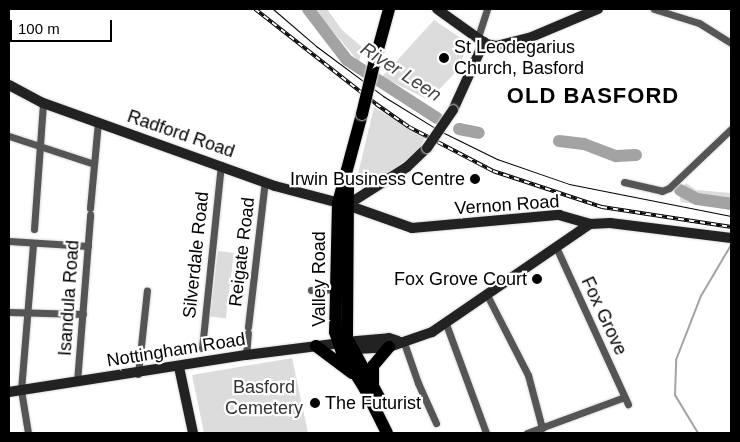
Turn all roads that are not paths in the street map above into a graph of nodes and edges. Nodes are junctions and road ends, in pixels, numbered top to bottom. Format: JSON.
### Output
{"nodes":[{"id":1,"x":437,"y":9,"type":"edge"},
{"id":2,"x":486,"y":9,"type":"edge"},
{"id":3,"x":598,"y":9,"type":"edge"},
{"id":4,"x":654,"y":9,"type":"edge"},
{"id":5,"x":387,"y":12,"type":"edge"},
{"id":6,"x":481,"y":40,"type":"junction"},
{"id":7,"x":731,"y":43,"type":"edge"},
{"id":8,"x":9,"y":85,"type":"edge"},
{"id":9,"x":43,"y":103,"type":"junction"},
{"id":10,"x":98,"y":122,"type":"junction"},
{"id":11,"x":731,"y":130,"type":"edge"},
{"id":12,"x":9,"y":136,"type":"edge"},
{"id":13,"x":40,"y":145,"type":"junction"},
{"id":14,"x":94,"y":164,"type":"junction"},
{"id":15,"x":221,"y":165,"type":"junction"},
{"id":16,"x":348,"y":173,"type":"junction"},
{"id":17,"x":265,"y":181,"type":"junction"},
{"id":18,"x":624,"y":182,"type":"dead end"},
{"id":19,"x":362,"y":196,"type":"junction"},
{"id":20,"x":342,"y":204,"type":"junction"},
{"id":21,"x":590,"y":224,"type":"junction"},
{"id":22,"x":34,"y":230,"type":"dead end"},
{"id":23,"x":731,"y":238,"type":"edge"},
{"id":24,"x":9,"y":241,"type":"edge"},
{"id":25,"x":32,"y":243,"type":"junction"},
{"id":26,"x":88,"y":246,"type":"junction"},
{"id":27,"x":556,"y":247,"type":"junction"},
{"id":28,"x":336,"y":289,"type":"junction"},
{"id":29,"x":147,"y":290,"type":"dead end"},
{"id":30,"x":311,"y":290,"type":"dead end"},
{"id":31,"x":486,"y":293,"type":"junction"},
{"id":32,"x":9,"y":312,"type":"edge"},
{"id":33,"x":29,"y":313,"type":"junction"},
{"id":34,"x":83,"y":314,"type":"junction"},
{"id":35,"x":446,"y":324,"type":"junction"},
{"id":36,"x":397,"y":343,"type":"junction"},
{"id":37,"x":344,"y":344,"type":"junction"},
{"id":38,"x":316,"y":346,"type":"junction"},
{"id":39,"x":202,"y":348,"type":"dead end"},
{"id":40,"x":246,"y":355,"type":"junction"},
{"id":41,"x":179,"y":367,"type":"junction"},
{"id":42,"x":138,"y":374,"type":"junction"},
{"id":43,"x":358,"y":378,"type":"junction"},
{"id":44,"x":77,"y":382,"type":"junction"},
{"id":45,"x":373,"y":384,"type":"junction"},
{"id":46,"x":21,"y":390,"type":"junction"},
{"id":47,"x":9,"y":392,"type":"edge"},
{"id":48,"x":624,"y":397,"type":"junction"},
{"id":49,"x":628,"y":404,"type":"dead end"},
{"id":50,"x":436,"y":422,"type":"dead end"},
{"id":51,"x":542,"y":428,"type":"junction"},
{"id":52,"x":28,"y":433,"type":"edge"},
{"id":53,"x":194,"y":433,"type":"edge"},
{"id":54,"x":387,"y":433,"type":"edge"},
{"id":55,"x":396,"y":433,"type":"edge"},
{"id":56,"x":486,"y":433,"type":"edge"},
{"id":57,"x":527,"y":433,"type":"edge"}],
"edges":[{"from":1,"to":6,"type":"street"},
{"from":2,"to":6,"type":"street"},
{"from":3,"to":6,"type":"street"},
{"from":4,"to":7,"type":"street"},
{"from":5,"to":16,"type":"highway","name":"Valley Road","bridge":true},
{"from":6,"to":19,"type":"street","bridge":true},
{"from":8,"to":9,"type":"street","name":"Radford Road"},
{"from":9,"to":10,"type":"street","name":"Radford Road"},
{"from":9,"to":13,"type":"street"},
{"from":10,"to":14,"type":"street","name":"Isandula Road"},
{"from":10,"to":15,"type":"street","name":"Radford Road"},
{"from":11,"to":18,"type":"street"},
{"from":12,"to":13,"type":"street"},
{"from":13,"to":14,"type":"street"},
{"from":13,"to":22,"type":"street"},
{"from":14,"to":26,"type":"street","name":"Isandula Road"},
{"from":15,"to":17,"type":"street","name":"Radford Road"},
{"from":15,"to":39,"type":"street","name":"Silverdale Road"},
{"from":16,"to":19,"type":"street"},
{"from":16,"to":20,"type":"highway","name":"Valley Road"},
{"from":17,"to":20,"type":"street","name":"Radford Road"},
{"from":17,"to":40,"type":"street","name":"Reigate Road"},
{"from":19,"to":20,"type":"street"},
{"from":20,"to":21,"type":"street","name":"Vernon Road"},
{"from":20,"to":28,"type":"highway","name":"Valley Road"},
{"from":20,"to":37,"type":"highway","name":"Valley Road"},
{"from":21,"to":23,"type":"street","name":"Vernon Road"},
{"from":21,"to":27,"type":"street","name":"Nottingham Road"},
{"from":24,"to":25,"type":"street"},
{"from":25,"to":26,"type":"street"},
{"from":25,"to":33,"type":"street"},
{"from":26,"to":34,"type":"street","name":"Isandula Road"},
{"from":27,"to":31,"type":"street","name":"Nottingham Road"},
{"from":27,"to":48,"type":"street","name":"Fox Grove"},
{"from":28,"to":30,"type":"street"},
{"from":28,"to":37,"type":"highway","name":"Valley Road"},
{"from":29,"to":42,"type":"street"},
{"from":31,"to":35,"type":"street","name":"Nottingham Road"},
{"from":31,"to":51,"type":"street"},
{"from":32,"to":33,"type":"street"},
{"from":33,"to":34,"type":"street"},
{"from":33,"to":46,"type":"street"},
{"from":34,"to":44,"type":"street","name":"Isandula Road"},
{"from":35,"to":36,"type":"street","name":"Nottingham Road"},
{"from":35,"to":56,"type":"street"},
{"from":36,"to":37,"type":"street","name":"Nottingham Road"},
{"from":36,"to":45,"type":"highway"},
{"from":36,"to":50,"type":"street"},
{"from":37,"to":38,"type":"street","name":"Nottingham Road"},
{"from":37,"to":43,"type":"highway","name":"Valley Road"},
{"from":37,"to":45,"type":"highway","name":"Valley Road"},
{"from":38,"to":40,"type":"street","name":"Nottingham Road"},
{"from":38,"to":43,"type":"highway"},
{"from":40,"to":41,"type":"street","name":"Nottingham Road"},
{"from":41,"to":42,"type":"street","name":"Nottingham Road"},
{"from":41,"to":53,"type":"street"},
{"from":42,"to":44,"type":"street","name":"Nottingham Road"},
{"from":43,"to":54,"type":"highway","name":"Valley Road"},
{"from":44,"to":46,"type":"street","name":"Nottingham Road"},
{"from":45,"to":55,"type":"highway","name":"Valley Road"},
{"from":46,"to":47,"type":"street","name":"Nottingham Road"},
{"from":46,"to":52,"type":"street"},
{"from":48,"to":49,"type":"street","name":"Fox Grove"},
{"from":48,"to":51,"type":"street"},
{"from":51,"to":57,"type":"street"}]}
